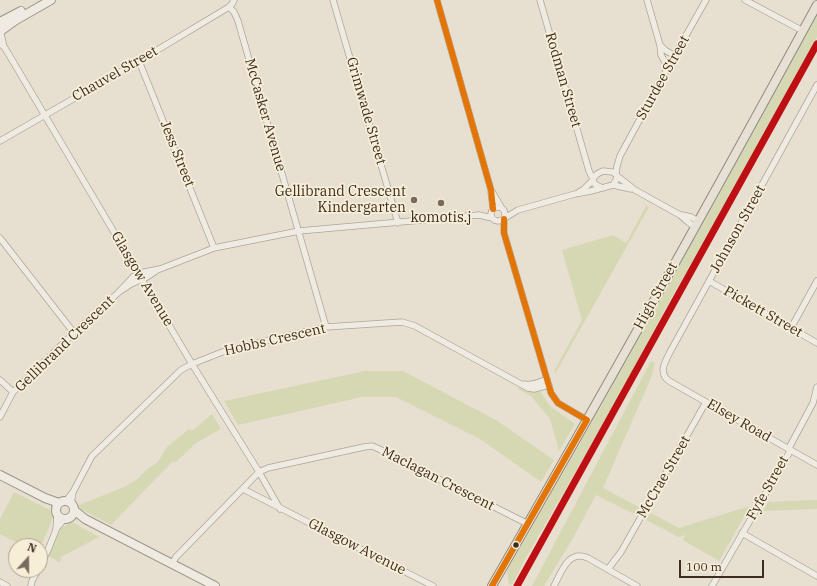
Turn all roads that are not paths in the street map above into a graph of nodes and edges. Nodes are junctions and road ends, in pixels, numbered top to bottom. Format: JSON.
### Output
{"nodes":[{"id":1,"x":40,"y":0,"type":"edge"},
{"id":2,"x":51,"y":0,"type":"edge"},
{"id":3,"x":234,"y":0,"type":"edge"},
{"id":4,"x":333,"y":0,"type":"edge"},
{"id":5,"x":437,"y":0,"type":"edge"},
{"id":6,"x":540,"y":0,"type":"edge"},
{"id":7,"x":647,"y":0,"type":"edge"},
{"id":8,"x":706,"y":0,"type":"edge"},
{"id":9,"x":745,"y":0,"type":"edge"},
{"id":10,"x":817,"y":5,"type":"edge"},
{"id":11,"x":229,"y":7,"type":"junction"},
{"id":12,"x":1,"y":29,"type":"edge"},
{"id":13,"x":803,"y":31,"type":"junction"},
{"id":14,"x":2,"y":45,"type":"edge"},
{"id":15,"x":660,"y":45,"type":"junction"},
{"id":16,"x":675,"y":56,"type":"junction"},
{"id":17,"x":139,"y":61,"type":"junction"},
{"id":18,"x":667,"y":69,"type":"junction"},
{"id":19,"x":817,"y":85,"type":"edge"},
{"id":20,"x":44,"y":115,"type":"junction"},
{"id":21,"x":0,"y":141,"type":"edge"},
{"id":22,"x":620,"y":156,"type":"junction"},
{"id":23,"x":586,"y":161,"type":"junction"},
{"id":24,"x":608,"y":171,"type":"junction"},
{"id":25,"x":599,"y":172,"type":"junction"},
{"id":26,"x":616,"y":175,"type":"junction"},
{"id":27,"x":593,"y":180,"type":"junction"},
{"id":28,"x":613,"y":185,"type":"junction"},
{"id":29,"x":603,"y":188,"type":"junction"},
{"id":30,"x":491,"y":190,"type":"junction"},
{"id":31,"x":636,"y":190,"type":"junction"},
{"id":32,"x":575,"y":194,"type":"junction"},
{"id":33,"x":503,"y":209,"type":"junction"},
{"id":34,"x":492,"y":210,"type":"junction"},
{"id":35,"x":518,"y":210,"type":"junction"},
{"id":36,"x":479,"y":215,"type":"junction"},
{"id":37,"x":504,"y":218,"type":"junction"},
{"id":38,"x":495,"y":219,"type":"junction"},
{"id":39,"x":398,"y":223,"type":"junction"},
{"id":40,"x":697,"y":224,"type":"junction"},
{"id":41,"x":299,"y":231,"type":"junction"},
{"id":42,"x":504,"y":233,"type":"junction"},
{"id":43,"x":0,"y":238,"type":"edge"},
{"id":44,"x":214,"y":248,"type":"junction"},
{"id":45,"x":160,"y":269,"type":"junction"},
{"id":46,"x":139,"y":273,"type":"junction"},
{"id":47,"x":142,"y":280,"type":"junction"},
{"id":48,"x":709,"y":281,"type":"junction"},
{"id":49,"x":817,"y":281,"type":"edge"},
{"id":50,"x":119,"y":292,"type":"junction"},
{"id":51,"x":326,"y":327,"type":"junction"},
{"id":52,"x":791,"y":328,"type":"junction"},
{"id":53,"x":74,"y":333,"type":"junction"},
{"id":54,"x":817,"y":343,"type":"edge"},
{"id":55,"x":192,"y":364,"type":"junction"},
{"id":56,"x":664,"y":375,"type":"joint"},
{"id":57,"x":547,"y":379,"type":"junction"},
{"id":58,"x":0,"y":380,"type":"edge"},
{"id":59,"x":522,"y":384,"type":"junction"},
{"id":60,"x":549,"y":386,"type":"junction"},
{"id":61,"x":817,"y":387,"type":"edge"},
{"id":62,"x":13,"y":392,"type":"junction"},
{"id":63,"x":706,"y":402,"type":"junction"},
{"id":64,"x":0,"y":417,"type":"edge"},
{"id":65,"x":587,"y":420,"type":"junction"},
{"id":66,"x":789,"y":449,"type":"junction"},
{"id":67,"x":817,"y":465,"type":"edge"},
{"id":68,"x":259,"y":472,"type":"junction"},
{"id":69,"x":0,"y":475,"type":"edge"},
{"id":70,"x":243,"y":489,"type":"junction"},
{"id":71,"x":280,"y":508,"type":"junction"},
{"id":72,"x":65,"y":509,"type":"junction"},
{"id":73,"x":528,"y":524,"type":"junction"},
{"id":74,"x":56,"y":530,"type":"junction"},
{"id":75,"x":742,"y":534,"type":"junction"},
{"id":76,"x":48,"y":550,"type":"edge"},
{"id":77,"x":172,"y":564,"type":"junction"},
{"id":78,"x":610,"y":570,"type":"junction"},
{"id":79,"x":817,"y":576,"type":"edge"},
{"id":80,"x":0,"y":582,"type":"edge"},
{"id":81,"x":31,"y":584,"type":"edge"},
{"id":82,"x":7,"y":586,"type":"edge"},
{"id":83,"x":27,"y":586,"type":"edge"},
{"id":84,"x":216,"y":586,"type":"edge"},
{"id":85,"x":433,"y":586,"type":"edge"},
{"id":86,"x":492,"y":586,"type":"edge"},
{"id":87,"x":554,"y":586,"type":"edge"},
{"id":88,"x":638,"y":586,"type":"edge"},
{"id":89,"x":712,"y":586,"type":"edge"}],
"edges":[{"from":1,"to":12,"type":"street"},
{"from":2,"to":12,"type":"street"},
{"from":3,"to":11,"type":"street"},
{"from":4,"to":39,"type":"street","name":"Grimwade Street"},
{"from":5,"to":30,"type":"street"},
{"from":6,"to":23,"type":"street","name":"Rodman Street"},
{"from":7,"to":15,"type":"street"},
{"from":8,"to":16,"type":"street","name":"Sturdee Street"},
{"from":9,"to":13,"type":"street"},
{"from":10,"to":13,"type":"main road","name":"High Street"},
{"from":11,"to":17,"type":"street","name":"Chauvel Street"},
{"from":11,"to":41,"type":"street","name":"McCasker Avenue"},
{"from":12,"to":14,"type":"street","name":"Glasgow Avenue"},
{"from":13,"to":40,"type":"main road","name":"High Street"},
{"from":14,"to":20,"type":"street","name":"Glasgow Avenue"},
{"from":15,"to":16,"type":"street"},
{"from":15,"to":18,"type":"street"},
{"from":16,"to":18,"type":"street","name":"Sturdee Street"},
{"from":17,"to":20,"type":"street","name":"Chauvel Street"},
{"from":17,"to":44,"type":"street","name":"Jess Street"},
{"from":18,"to":22,"type":"street","name":"Sturdee Street"},
{"from":19,"to":48,"type":"street","name":"Johnson Street"},
{"from":20,"to":21,"type":"street","name":"Chauvel Street"},
{"from":20,"to":46,"type":"street","name":"Glasgow Avenue"},
{"from":22,"to":24,"type":"street","name":"Sturdee Street"},
{"from":22,"to":26,"type":"street","name":"Sturdee Street"},
{"from":23,"to":25,"type":"street"},
{"from":23,"to":27,"type":"street","name":"Rodman Street"},
{"from":24,"to":25,"type":"street"},
{"from":24,"to":26,"type":"street"},
{"from":25,"to":27,"type":"street"},
{"from":26,"to":28,"type":"street"},
{"from":26,"to":31,"type":"street"},
{"from":27,"to":29,"type":"street"},
{"from":27,"to":32,"type":"street"},
{"from":28,"to":29,"type":"street"},
{"from":28,"to":31,"type":"street"},
{"from":29,"to":32,"type":"street"},
{"from":30,"to":33,"type":"street"},
{"from":30,"to":34,"type":"street"},
{"from":31,"to":40,"type":"street"},
{"from":32,"to":35,"type":"street"},
{"from":33,"to":34,"type":"street"},
{"from":33,"to":35,"type":"street"},
{"from":33,"to":37,"type":"street"},
{"from":34,"to":36,"type":"street","name":"Gellibrand Crescent"},
{"from":34,"to":38,"type":"street"},
{"from":35,"to":37,"type":"street"},
{"from":36,"to":38,"type":"street","name":"Gellibrand Crescent"},
{"from":36,"to":39,"type":"street","name":"Gellibrand Crescent"},
{"from":37,"to":38,"type":"street"},
{"from":37,"to":42,"type":"street"},
{"from":38,"to":42,"type":"street"},
{"from":39,"to":41,"type":"street","name":"Gellibrand Crescent"},
{"from":40,"to":65,"type":"main road","name":"High Street"},
{"from":41,"to":44,"type":"street","name":"Gellibrand Crescent"},
{"from":41,"to":51,"type":"street","name":"McCasker Avenue"},
{"from":42,"to":57,"type":"street"},
{"from":43,"to":53,"type":"street"},
{"from":44,"to":45,"type":"street","name":"Gellibrand Crescent"},
{"from":45,"to":46,"type":"street","name":"Gellibrand Crescent"},
{"from":45,"to":47,"type":"street","name":"Gellibrand Crescent"},
{"from":46,"to":47,"type":"street","name":"Glasgow Avenue"},
{"from":46,"to":50,"type":"street","name":"Gellibrand Crescent"},
{"from":47,"to":50,"type":"street","name":"Gellibrand Crescent"},
{"from":47,"to":55,"type":"street","name":"Glasgow Avenue"},
{"from":48,"to":52,"type":"street","name":"Pickett Street"},
{"from":48,"to":56,"type":"street","name":"Johnson Street"},
{"from":49,"to":52,"type":"street"},
{"from":50,"to":53,"type":"street","name":"Gellibrand Crescent"},
{"from":51,"to":55,"type":"street","name":"Hobbs Crescent"},
{"from":51,"to":59,"type":"street","name":"Hobbs Crescent"},
{"from":52,"to":54,"type":"street","name":"Pickett Street"},
{"from":53,"to":62,"type":"street","name":"Gellibrand Crescent"},
{"from":55,"to":68,"type":"street","name":"Glasgow Avenue"},
{"from":55,"to":72,"type":"street","name":"Hobbs Crescent"},
{"from":56,"to":63,"type":"street","name":"Elsey Road"},
{"from":57,"to":59,"type":"street"},
{"from":57,"to":60,"type":"street"},
{"from":58,"to":62,"type":"street"},
{"from":59,"to":60,"type":"street","name":"Hobbs Crescent"},
{"from":60,"to":65,"type":"street"},
{"from":61,"to":66,"type":"street","name":"Fyfe Street"},
{"from":62,"to":64,"type":"street","name":"Gellibrand Crescent"},
{"from":63,"to":66,"type":"street","name":"Elsey Road"},
{"from":63,"to":78,"type":"street","name":"McCrae Street"},
{"from":65,"to":73,"type":"main road","name":"High Street"},
{"from":66,"to":67,"type":"street","name":"Elsey Road"},
{"from":66,"to":75,"type":"street","name":"Fyfe Street"},
{"from":68,"to":70,"type":"street","name":"Maclagan Crescent"},
{"from":68,"to":71,"type":"street","name":"Glasgow Avenue"},
{"from":68,"to":73,"type":"street","name":"Maclagan Crescent"},
{"from":69,"to":72,"type":"street"},
{"from":70,"to":71,"type":"street","name":"Glasgow Avenue"},
{"from":70,"to":77,"type":"street","name":"Maclagan Crescent"},
{"from":71,"to":85,"type":"street","name":"Glasgow Avenue"},
{"from":72,"to":74,"type":"street"},
{"from":72,"to":74,"type":"street","name":"Hobbs Crescent"},
{"from":72,"to":77,"type":"street"},
{"from":73,"to":86,"type":"main road","name":"High Street"},
{"from":74,"to":76,"type":"street"},
{"from":75,"to":79,"type":"street"},
{"from":75,"to":89,"type":"street","name":"Fyfe Street"},
{"from":77,"to":84,"type":"street"},
{"from":78,"to":87,"type":"street"},
{"from":78,"to":88,"type":"street"},
{"from":80,"to":82,"type":"street"},
{"from":81,"to":83,"type":"street"}]}
